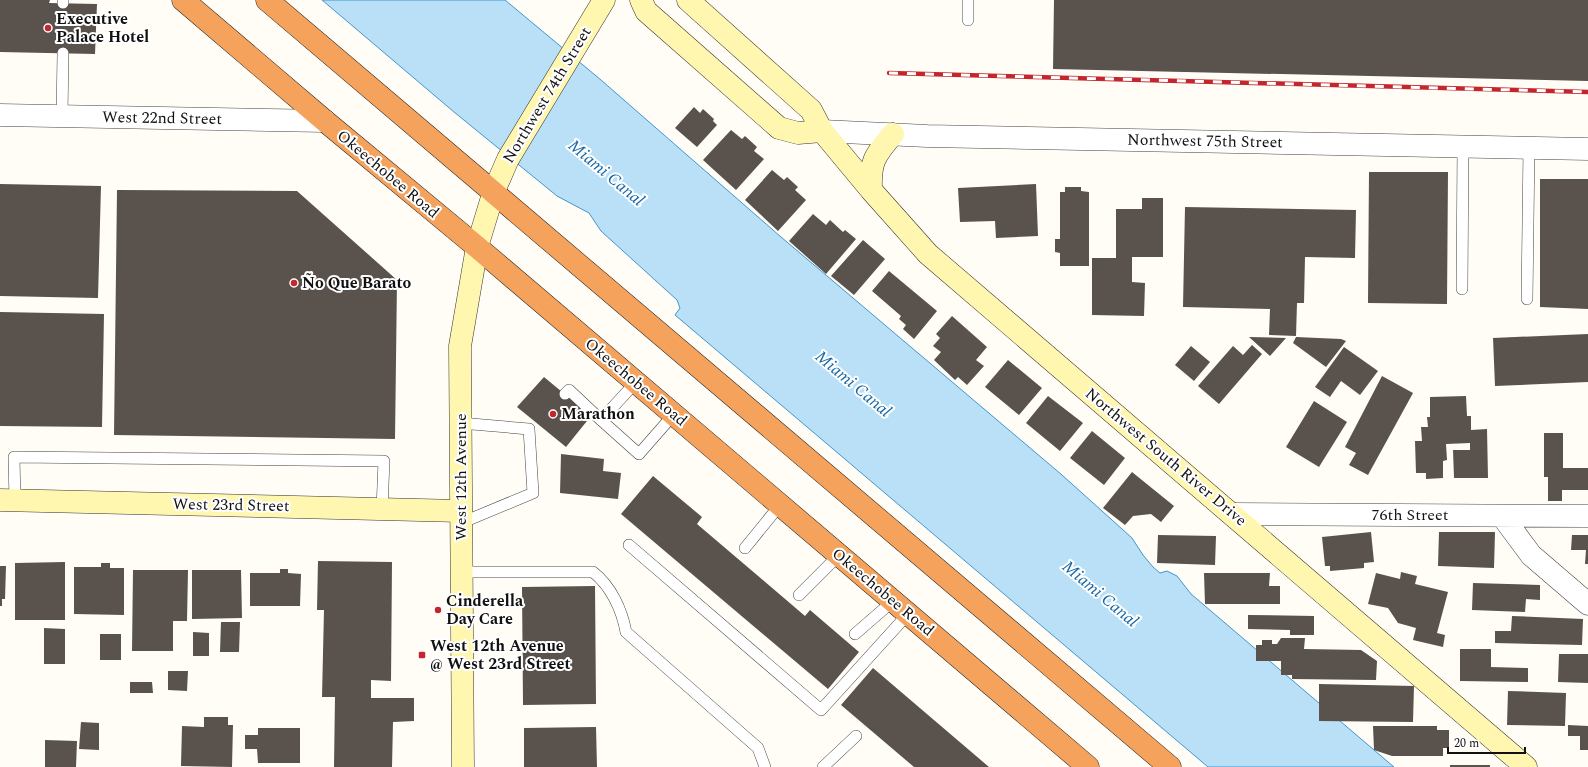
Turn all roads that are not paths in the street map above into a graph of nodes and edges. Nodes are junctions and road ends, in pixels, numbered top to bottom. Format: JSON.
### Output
{"nodes":[{"id":1,"x":183,"y":0,"type":"edge"},
{"id":2,"x":267,"y":0,"type":"edge"},
{"id":3,"x":641,"y":0,"type":"edge"},
{"id":4,"x":688,"y":0,"type":"edge"},
{"id":5,"x":968,"y":0,"type":"edge"},
{"id":6,"x":600,"y":6,"type":"edge"},
{"id":7,"x":968,"y":20,"type":"dead end"},
{"id":8,"x":63,"y":53,"type":"dead end"},
{"id":9,"x":0,"y":115,"type":"edge"},
{"id":10,"x":62,"y":116,"type":"junction"},
{"id":11,"x":325,"y":121,"type":"junction"},
{"id":12,"x":822,"y":131,"type":"junction"},
{"id":13,"x":893,"y":134,"type":"junction"},
{"id":14,"x":1463,"y":145,"type":"junction"},
{"id":15,"x":1529,"y":147,"type":"junction"},
{"id":16,"x":1588,"y":149,"type":"edge"},
{"id":17,"x":871,"y":190,"type":"junction"},
{"id":18,"x":494,"y":192,"type":"junction"},
{"id":19,"x":477,"y":247,"type":"junction"},
{"id":20,"x":1462,"y":289,"type":"dead end"},
{"id":21,"x":1527,"y":299,"type":"dead end"},
{"id":22,"x":636,"y":382,"type":"junction"},
{"id":23,"x":565,"y":394,"type":"dead end"},
{"id":24,"x":674,"y":414,"type":"junction"},
{"id":25,"x":602,"y":420,"type":"junction"},
{"id":26,"x":460,"y":423,"type":"junction"},
{"id":27,"x":8,"y":500,"type":"edge"},
{"id":28,"x":780,"y":505,"type":"junction"},
{"id":29,"x":382,"y":509,"type":"junction"},
{"id":30,"x":1232,"y":514,"type":"junction"},
{"id":31,"x":1502,"y":516,"type":"junction"},
{"id":32,"x":1588,"y":516,"type":"edge"},
{"id":33,"x":461,"y":517,"type":"junction"},
{"id":34,"x":629,"y":545,"type":"dead end"},
{"id":35,"x":745,"y":548,"type":"dead end"},
{"id":36,"x":839,"y":555,"type":"junction"},
{"id":37,"x":462,"y":572,"type":"junction"},
{"id":38,"x":799,"y":595,"type":"dead end"},
{"id":39,"x":1588,"y":604,"type":"edge"},
{"id":40,"x":900,"y":607,"type":"junction"},
{"id":41,"x":855,"y":634,"type":"dead end"},
{"id":42,"x":856,"y":736,"type":"dead end"},
{"id":43,"x":463,"y":767,"type":"edge"},
{"id":44,"x":766,"y":767,"type":"edge"},
{"id":45,"x":823,"y":767,"type":"edge"},
{"id":46,"x":1088,"y":767,"type":"edge"},
{"id":47,"x":1170,"y":767,"type":"edge"},
{"id":48,"x":1526,"y":767,"type":"edge"}],
"edges":[{"from":1,"to":11,"type":"highway","name":"Okeechobee Road"},
{"from":2,"to":18,"type":"highway"},
{"from":3,"to":12,"type":"street"},
{"from":4,"to":12,"type":"street","name":"Northwest South River Drive"},
{"from":5,"to":7,"type":"lane"},
{"from":6,"to":18,"type":"street","name":"Northwest 74th Street"},
{"from":8,"to":10,"type":"lane"},
{"from":9,"to":10,"type":"street","name":"West 22nd Street"},
{"from":10,"to":11,"type":"street","name":"West 22nd Street"},
{"from":11,"to":19,"type":"highway","name":"Okeechobee Road"},
{"from":12,"to":13,"type":"street","name":"Northwest 75th Street"},
{"from":12,"to":17,"type":"street","name":"Northwest South River Drive"},
{"from":13,"to":14,"type":"street","name":"Northwest 75th Street"},
{"from":13,"to":17,"type":"street"},
{"from":14,"to":15,"type":"street","name":"Northwest 75th Street"},
{"from":14,"to":20,"type":"lane"},
{"from":15,"to":16,"type":"street","name":"Northwest 75th Street"},
{"from":15,"to":21,"type":"lane"},
{"from":17,"to":30,"type":"street","name":"Northwest South River Drive"},
{"from":18,"to":19,"type":"street","name":"West 12th Avenue"},
{"from":18,"to":47,"type":"highway"},
{"from":19,"to":22,"type":"highway","name":"Okeechobee Road"},
{"from":19,"to":26,"type":"street","name":"West 12th Avenue"},
{"from":22,"to":24,"type":"highway","name":"Okeechobee Road"},
{"from":22,"to":25,"type":"lane"},
{"from":23,"to":25,"type":"lane"},
{"from":24,"to":25,"type":"lane"},
{"from":24,"to":28,"type":"highway","name":"Okeechobee Road"},
{"from":26,"to":33,"type":"street","name":"West 12th Avenue"},
{"from":26,"to":33,"type":"lane"},
{"from":27,"to":29,"type":"street","name":"West 23rd Street"},
{"from":27,"to":29,"type":"lane"},
{"from":28,"to":35,"type":"lane"},
{"from":28,"to":36,"type":"highway","name":"Okeechobee Road"},
{"from":29,"to":33,"type":"street","name":"West 23rd Street"},
{"from":30,"to":31,"type":"street","name":"76th Street"},
{"from":30,"to":48,"type":"street","name":"Northwest South River Drive"},
{"from":31,"to":32,"type":"street","name":"76th Street"},
{"from":31,"to":39,"type":"street"},
{"from":33,"to":37,"type":"street","name":"West 12th Avenue"},
{"from":34,"to":40,"type":"lane"},
{"from":36,"to":38,"type":"lane"},
{"from":36,"to":40,"type":"highway","name":"Okeechobee Road"},
{"from":37,"to":43,"type":"street","name":"West 12th Avenue"},
{"from":37,"to":44,"type":"lane"},
{"from":40,"to":41,"type":"lane"},
{"from":40,"to":46,"type":"highway","name":"Okeechobee Road"},
{"from":42,"to":45,"type":"lane"}]}
